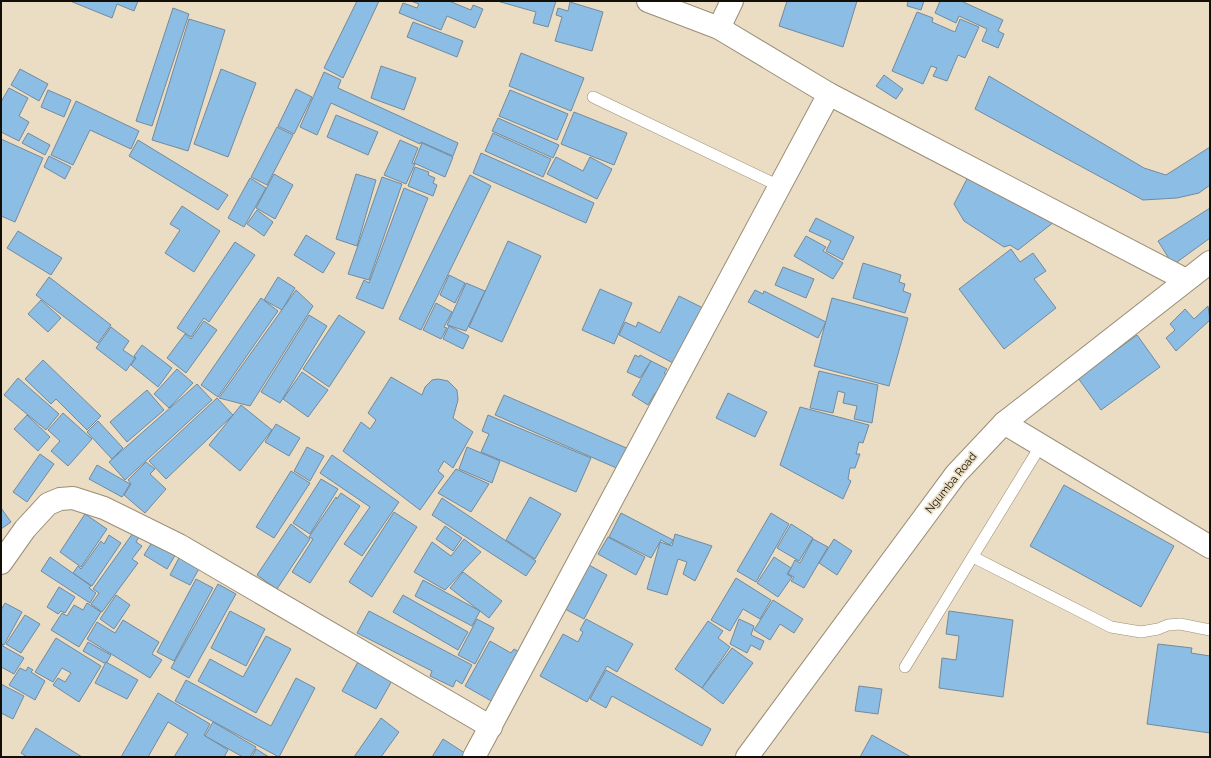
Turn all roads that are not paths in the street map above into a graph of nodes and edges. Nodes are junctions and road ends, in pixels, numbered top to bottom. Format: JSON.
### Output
{"nodes":[{"id":1,"x":648,"y":1,"type":"edge"},
{"id":2,"x":732,"y":1,"type":"edge"},
{"id":3,"x":719,"y":28,"type":"junction"},
{"id":4,"x":829,"y":94,"type":"junction"},
{"id":5,"x":593,"y":97,"type":"dead end"},
{"id":6,"x":779,"y":186,"type":"junction"},
{"id":7,"x":1210,"y":262,"type":"edge"},
{"id":8,"x":1186,"y":280,"type":"junction"},
{"id":9,"x":1004,"y":423,"type":"junction"},
{"id":10,"x":1041,"y":445,"type":"junction"},
{"id":11,"x":1210,"y":547,"type":"edge"},
{"id":12,"x":973,"y":557,"type":"junction"},
{"id":13,"x":1,"y":563,"type":"edge"},
{"id":14,"x":1210,"y":630,"type":"edge"},
{"id":15,"x":905,"y":667,"type":"dead end"},
{"id":16,"x":491,"y":727,"type":"junction"},
{"id":17,"x":474,"y":757,"type":"edge"},
{"id":18,"x":747,"y":757,"type":"edge"}],
"edges":[{"from":1,"to":3,"type":"street"},
{"from":2,"to":3,"type":"street"},
{"from":3,"to":4,"type":"street"},
{"from":4,"to":6,"type":"street"},
{"from":4,"to":8,"type":"street"},
{"from":5,"to":6,"type":"lane"},
{"from":6,"to":16,"type":"street"},
{"from":7,"to":8,"type":"street","name":"Ngumba Road"},
{"from":8,"to":9,"type":"street","name":"Ngumba Road"},
{"from":9,"to":10,"type":"street"},
{"from":9,"to":18,"type":"street","name":"Ngumba Road"},
{"from":10,"to":11,"type":"street"},
{"from":10,"to":12,"type":"lane"},
{"from":12,"to":14,"type":"lane"},
{"from":12,"to":15,"type":"lane"},
{"from":13,"to":16,"type":"street"},
{"from":16,"to":17,"type":"street"}]}
